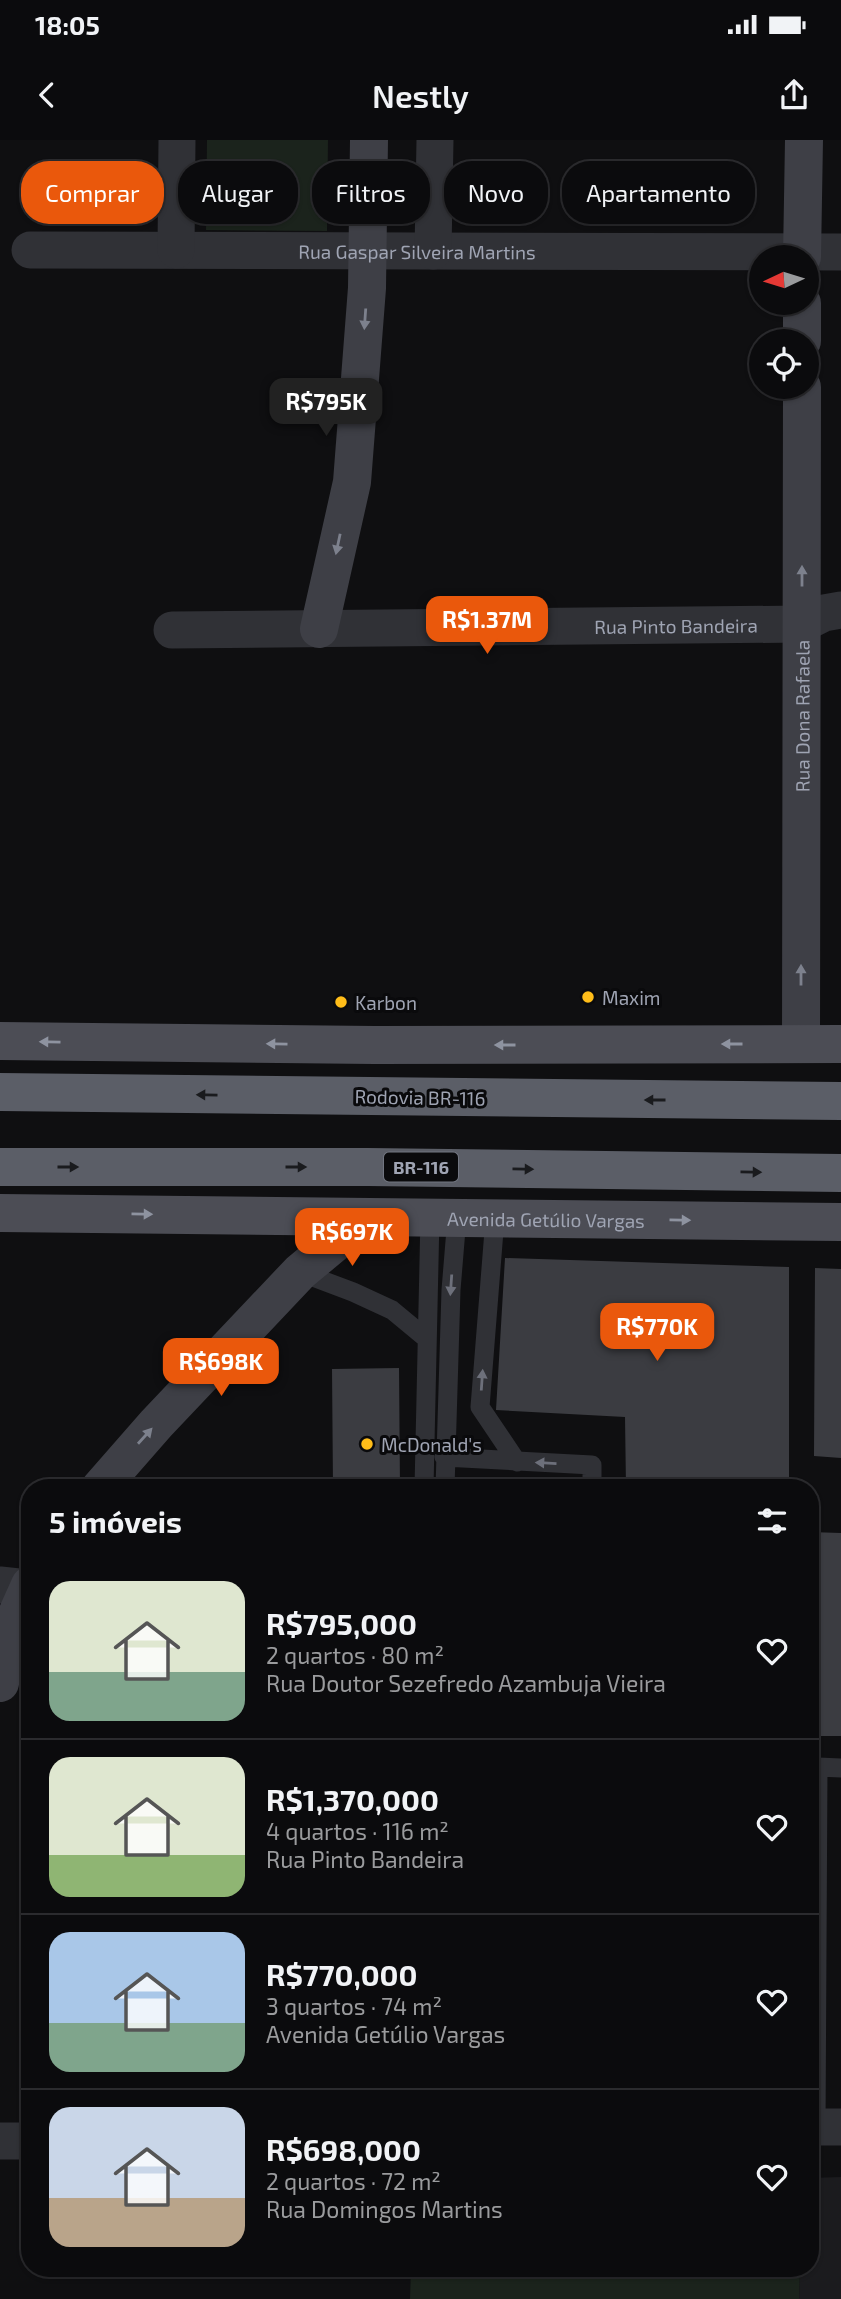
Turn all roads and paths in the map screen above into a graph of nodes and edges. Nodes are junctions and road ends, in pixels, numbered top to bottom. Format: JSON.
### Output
{"nodes":[{"id":1,"x":177,"y":140,"type":"edge"},
{"id":2,"x":369,"y":140,"type":"edge"},
{"id":3,"x":435,"y":140,"type":"edge"},
{"id":4,"x":804,"y":140,"type":"edge"},
{"id":5,"x":802,"y":245,"type":"edge"},
{"id":6,"x":30,"y":250,"type":"dead end"},
{"id":7,"x":176,"y":250,"type":"junction"},
{"id":8,"x":366,"y":251,"type":"junction"},
{"id":9,"x":433,"y":251,"type":"junction"},
{"id":10,"x":841,"y":252,"type":"edge"},
{"id":11,"x":819,"y":253,"type":"edge"},
{"id":12,"x":749,"y":254,"type":"edge"},
{"id":13,"x":802,"y":399,"type":"edge"},
{"id":14,"x":841,"y":610,"type":"edge"},
{"id":15,"x":802,"y":624,"type":"junction"},
{"id":16,"x":318,"y":629,"type":"junction"},
{"id":17,"x":172,"y":630,"type":"dead end"},
{"id":18,"x":0,"y":1041,"type":"edge"},
{"id":19,"x":801,"y":1044,"type":"junction"},
{"id":20,"x":841,"y":1044,"type":"edge"},
{"id":21,"x":0,"y":1079,"type":"edge"},
{"id":22,"x":841,"y":1082,"type":"edge"},
{"id":23,"x":0,"y":1092,"type":"edge"},
{"id":24,"x":38,"y":1093,"type":"junction"},
{"id":25,"x":797,"y":1101,"type":"junction"},
{"id":26,"x":841,"y":1101,"type":"edge"},
{"id":27,"x":0,"y":1167,"type":"edge"},
{"id":28,"x":841,"y":1173,"type":"edge"},
{"id":29,"x":7,"y":1217,"type":"edge"},
{"id":30,"x":366,"y":1217,"type":"junction"},
{"id":31,"x":444,"y":1217,"type":"junction"},
{"id":32,"x":495,"y":1218,"type":"junction"},
{"id":33,"x":841,"y":1222,"type":"edge"},
{"id":34,"x":300,"y":1272,"type":"junction"},
{"id":35,"x":427,"y":1339,"type":"junction"},
{"id":36,"x":444,"y":1457,"type":"junction"},
{"id":37,"x":517,"y":1462,"type":"junction"},
{"id":38,"x":108,"y":1479,"type":"edge"},
{"id":39,"x":424,"y":1479,"type":"edge"},
{"id":40,"x":444,"y":1479,"type":"edge"},
{"id":41,"x":592,"y":1479,"type":"edge"},
{"id":42,"x":21,"y":1597,"type":"edge"},
{"id":43,"x":0,"y":1683,"type":"edge"},
{"id":44,"x":819,"y":1767,"type":"edge"},
{"id":45,"x":841,"y":1768,"type":"edge"},
{"id":46,"x":819,"y":1857,"type":"edge"},
{"id":47,"x":822,"y":2127,"type":"edge"},
{"id":48,"x":0,"y":2141,"type":"edge"},
{"id":49,"x":21,"y":2141,"type":"edge"}],
"edges":[{"from":1,"to":7,"type":"street"},
{"from":2,"to":8,"type":"main road"},
{"from":3,"to":9,"type":"street"},
{"from":4,"to":5,"type":"main road"},
{"from":6,"to":7,"type":"street","name":"Rua Gaspar Silveira Martins"},
{"from":7,"to":8,"type":"street","name":"Rua Gaspar Silveira Martins"},
{"from":8,"to":9,"type":"street","name":"Rua Gaspar Silveira Martins"},
{"from":8,"to":16,"type":"main road","one_way":true},
{"from":9,"to":12,"type":"street","name":"Rua Gaspar Silveira Martins"},
{"from":10,"to":11,"type":"street","name":"Rua Gaspar Silveira Martins"},
{"from":15,"to":13,"type":"main road","name":"Rua Dona Rafaela","one_way":true},
{"from":14,"to":15,"type":"street"},
{"from":15,"to":16,"type":"street","name":"Rua Pinto Bandeira"},
{"from":19,"to":15,"type":"main road","name":"Rua Dona Rafaela","one_way":true},
{"from":16,"to":17,"type":"street","name":"Rua Pinto Bandeira"},
{"from":19,"to":18,"type":"main road","one_way":true},
{"from":19,"to":20,"type":"main road"},
{"from":21,"to":24,"type":"highway"},
{"from":22,"to":25,"type":"highway"},
{"from":23,"to":24,"type":"highway","name":"Rodovia BR-116"},
{"from":25,"to":24,"type":"highway","name":"Rodovia BR-116","one_way":true},
{"from":25,"to":26,"type":"highway","name":"Rodovia BR-116"},
{"from":27,"to":28,"type":"highway","number":"BR-116","one_way":true},
{"from":29,"to":30,"type":"main road","name":"Avenida Getúlio Vargas","one_way":true},
{"from":30,"to":31,"type":"main road","name":"Avenida Getúlio Vargas"},
{"from":30,"to":34,"type":"main road"},
{"from":31,"to":32,"type":"main road","name":"Avenida Getúlio Vargas"},
{"from":31,"to":35,"type":"lane"},
{"from":31,"to":36,"type":"lane","one_way":true},
{"from":32,"to":33,"type":"main road","name":"Avenida Getúlio Vargas","one_way":true},
{"from":37,"to":32,"type":"lane","one_way":true},
{"from":34,"to":35,"type":"lane"},
{"from":38,"to":34,"type":"main road","one_way":true},
{"from":35,"to":39,"type":"lane"},
{"from":36,"to":37,"type":"lane"},
{"from":36,"to":40,"type":"lane"},
{"from":41,"to":37,"type":"lane","one_way":true},
{"from":42,"to":43,"type":"main road"},
{"from":44,"to":45,"type":"lane"},
{"from":46,"to":47,"type":"lane"},
{"from":48,"to":49,"type":"street"}]}
